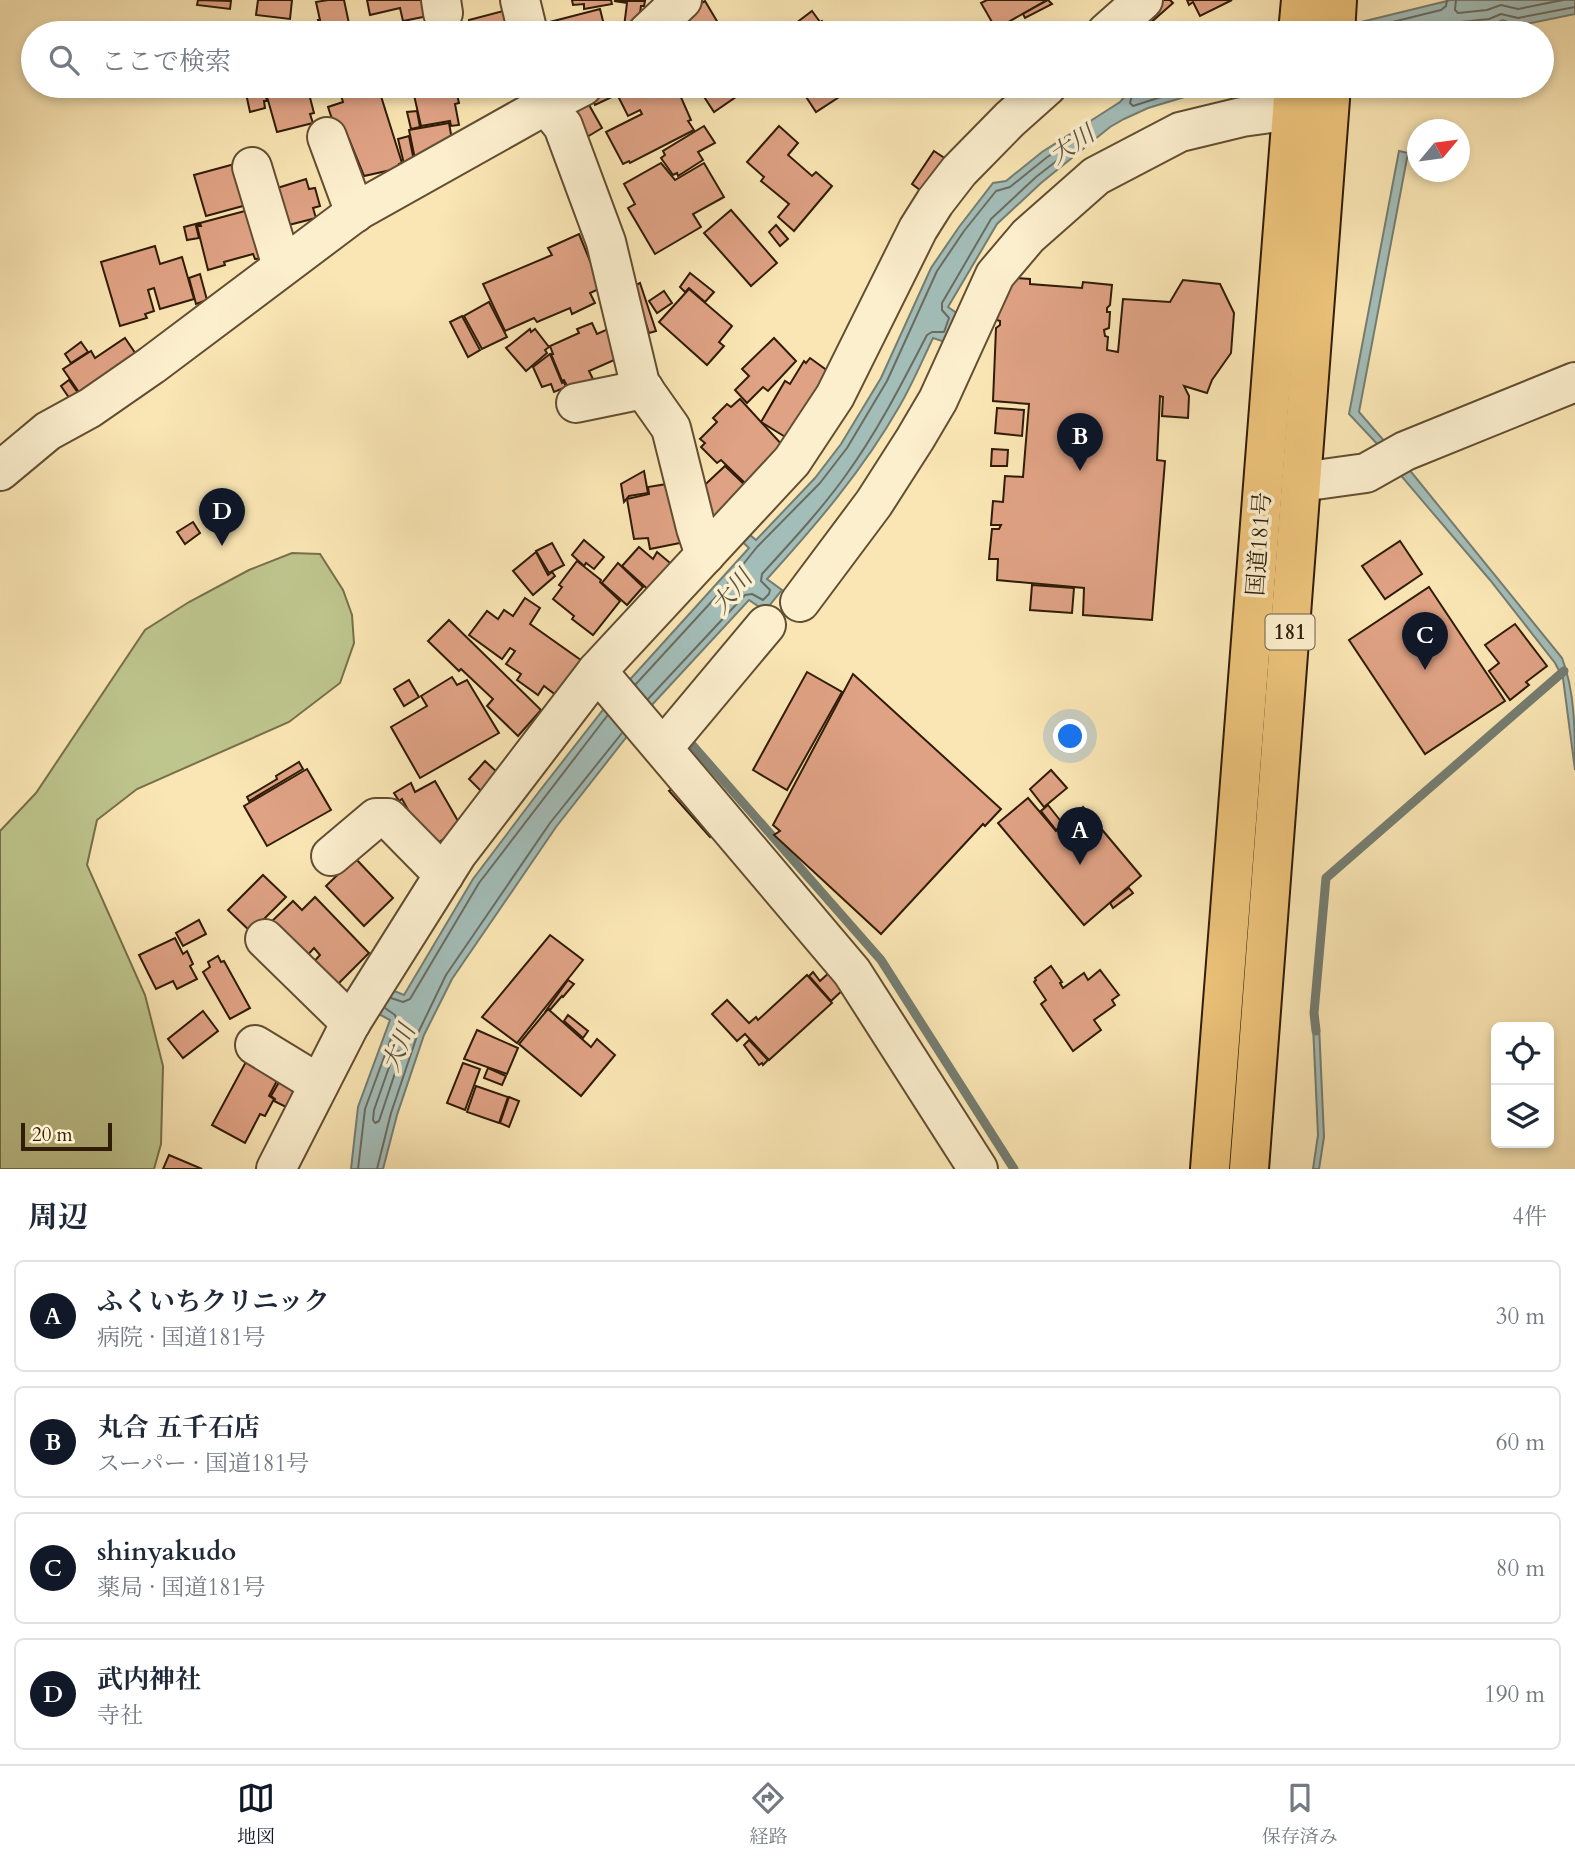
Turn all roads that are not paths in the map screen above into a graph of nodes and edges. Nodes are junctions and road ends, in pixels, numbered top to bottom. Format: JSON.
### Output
{"nodes":[{"id":1,"x":520,"y":0,"type":"edge"},
{"id":2,"x":682,"y":0,"type":"edge"},
{"id":3,"x":1143,"y":0,"type":"edge"},
{"id":4,"x":525,"y":21,"type":"edge"},
{"id":5,"x":660,"y":21,"type":"edge"},
{"id":6,"x":1119,"y":21,"type":"edge"},
{"id":7,"x":541,"y":98,"type":"edge"},
{"id":8,"x":545,"y":98,"type":"edge"},
{"id":9,"x":1033,"y":98,"type":"edge"},
{"id":10,"x":1302,"y":98,"type":"edge"},
{"id":11,"x":1308,"y":98,"type":"edge"},
{"id":12,"x":1308,"y":98,"type":"edge"},
{"id":13,"x":327,"y":137,"type":"dead end"},
{"id":14,"x":252,"y":167,"type":"dead end"},
{"id":15,"x":355,"y":213,"type":"junction"},
{"id":16,"x":282,"y":266,"type":"junction"},
{"id":17,"x":1575,"y":382,"type":"edge"},
{"id":18,"x":644,"y":389,"type":"junction"},
{"id":19,"x":576,"y":403,"type":"dead end"},
{"id":20,"x":0,"y":471,"type":"edge"},
{"id":21,"x":1301,"y":482,"type":"junction"},
{"id":22,"x":705,"y":555,"type":"junction"},
{"id":23,"x":800,"y":602,"type":"dead end"},
{"id":24,"x":766,"y":625,"type":"dead end"},
{"id":25,"x":605,"y":680,"type":"junction"},
{"id":26,"x":663,"y":748,"type":"junction"},
{"id":27,"x":331,"y":856,"type":"dead end"},
{"id":28,"x":444,"y":875,"type":"junction"},
{"id":29,"x":265,"y":939,"type":"dead end"},
{"id":30,"x":351,"y":1023,"type":"junction"},
{"id":31,"x":255,"y":1045,"type":"dead end"},
{"id":32,"x":319,"y":1084,"type":"junction"},
{"id":33,"x":276,"y":1169,"type":"edge"},
{"id":34,"x":978,"y":1169,"type":"edge"},
{"id":35,"x":1210,"y":1169,"type":"edge"},
{"id":36,"x":1249,"y":1169,"type":"edge"}],
"edges":[{"from":1,"to":4,"type":"street"},
{"from":2,"to":5,"type":"street"},
{"from":3,"to":6,"type":"street"},
{"from":7,"to":15,"type":"street"},
{"from":8,"to":18,"type":"street"},
{"from":9,"to":22,"type":"street"},
{"from":10,"to":23,"type":"street"},
{"from":11,"to":21,"type":"highway","name":"国道181号","number":"181"},
{"from":12,"to":35,"type":"highway","name":"国道181号","number":"181"},
{"from":13,"to":15,"type":"street"},
{"from":14,"to":16,"type":"street"},
{"from":15,"to":16,"type":"street"},
{"from":16,"to":20,"type":"street"},
{"from":17,"to":21,"type":"street"},
{"from":18,"to":19,"type":"street"},
{"from":18,"to":22,"type":"street"},
{"from":21,"to":36,"type":"highway","name":"国道181号","number":"181"},
{"from":22,"to":25,"type":"street"},
{"from":24,"to":26,"type":"street"},
{"from":25,"to":26,"type":"street"},
{"from":25,"to":28,"type":"street"},
{"from":26,"to":34,"type":"street"},
{"from":27,"to":28,"type":"street"},
{"from":28,"to":30,"type":"street"},
{"from":29,"to":30,"type":"street"},
{"from":30,"to":32,"type":"street"},
{"from":31,"to":32,"type":"street"},
{"from":32,"to":33,"type":"street"}]}
